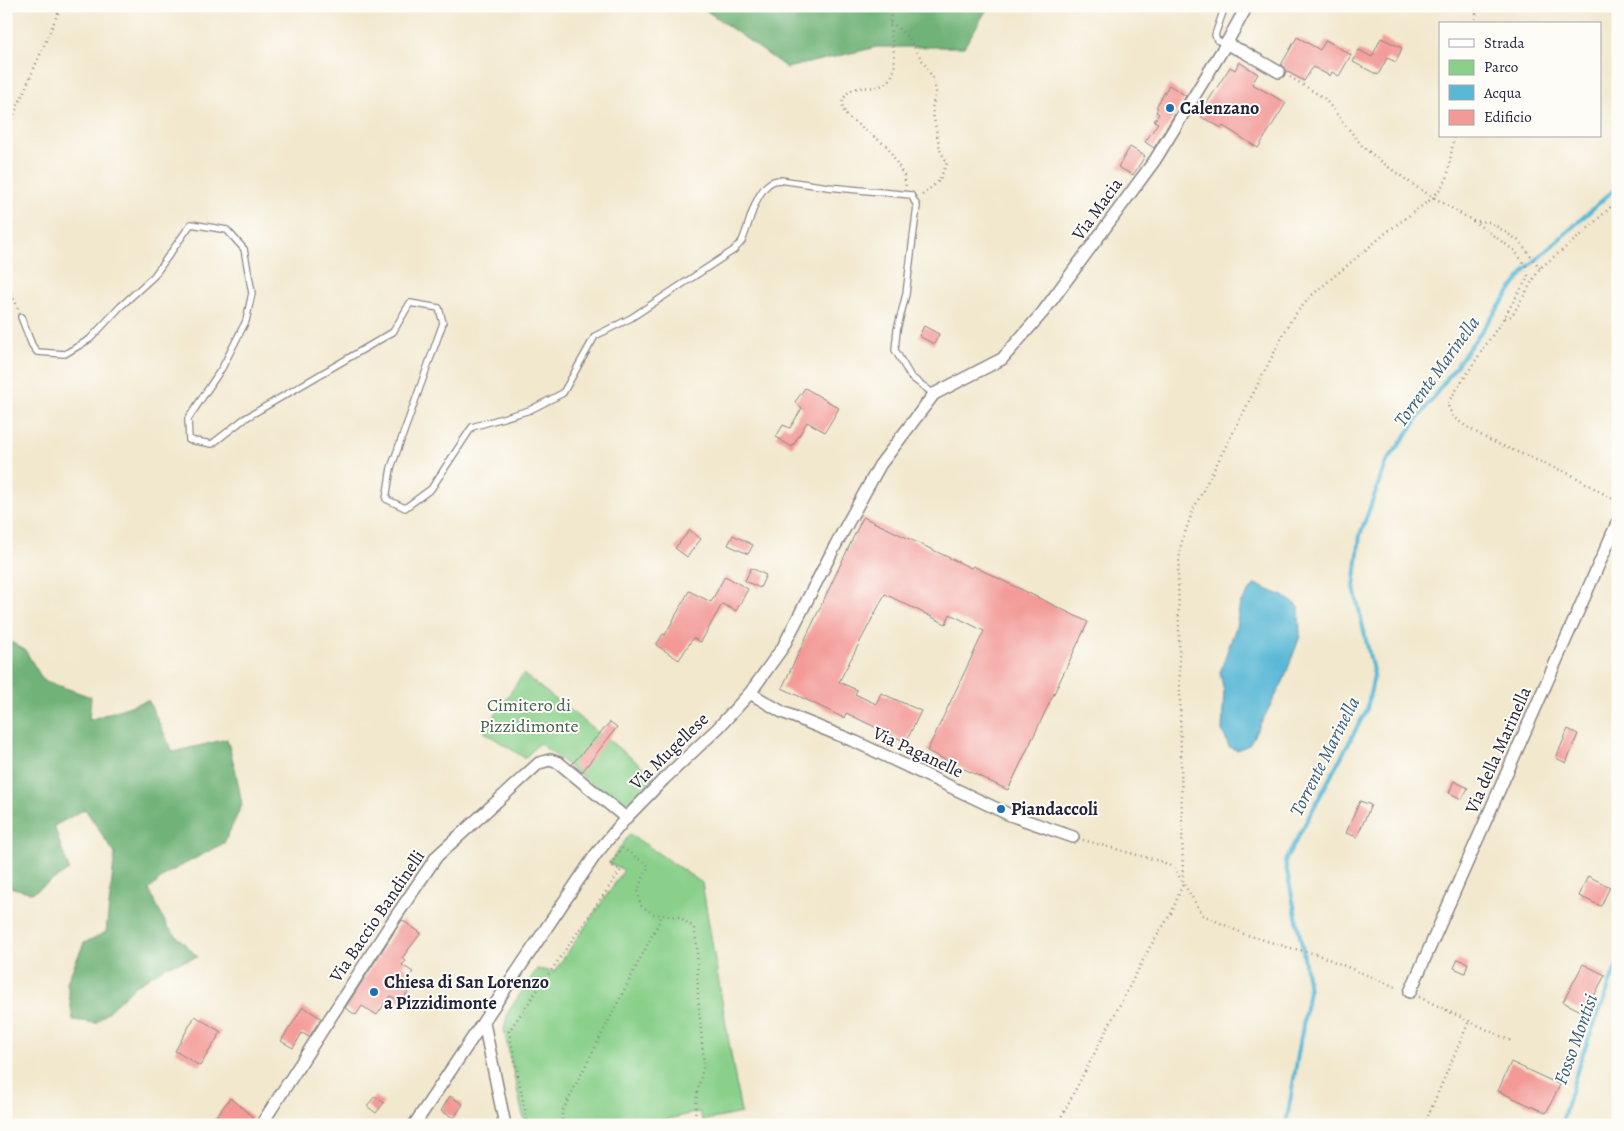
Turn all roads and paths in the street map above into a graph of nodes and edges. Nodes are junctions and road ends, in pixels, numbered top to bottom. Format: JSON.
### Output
{"nodes":[{"id":1,"x":61,"y":6,"type":"edge"},
{"id":2,"x":893,"y":6,"type":"edge"},
{"id":3,"x":1225,"y":6,"type":"edge"},
{"id":4,"x":1247,"y":6,"type":"edge"},
{"id":5,"x":1478,"y":6,"type":"edge"},
{"id":6,"x":1474,"y":22,"type":"edge"},
{"id":7,"x":890,"y":24,"type":"junction"},
{"id":8,"x":1226,"y":44,"type":"junction"},
{"id":9,"x":1279,"y":72,"type":"joint"},
{"id":10,"x":6,"y":133,"type":"edge"},
{"id":11,"x":1454,"y":138,"type":"edge"},
{"id":12,"x":908,"y":194,"type":"junction"},
{"id":13,"x":1434,"y":198,"type":"junction"},
{"id":14,"x":914,"y":200,"type":"junction"},
{"id":15,"x":1618,"y":200,"type":"edge"},
{"id":16,"x":1473,"y":221,"type":"junction"},
{"id":17,"x":1540,"y":268,"type":"junction"},
{"id":18,"x":6,"y":280,"type":"edge"},
{"id":19,"x":21,"y":317,"type":"joint"},
{"id":20,"x":1503,"y":319,"type":"junction"},
{"id":21,"x":934,"y":394,"type":"junction"},
{"id":22,"x":1618,"y":502,"type":"edge"},
{"id":23,"x":1618,"y":521,"type":"edge"},
{"id":24,"x":750,"y":692,"type":"junction"},
{"id":25,"x":626,"y":818,"type":"junction"},
{"id":26,"x":1073,"y":837,"type":"joint"},
{"id":27,"x":1183,"y":883,"type":"junction"},
{"id":28,"x":662,"y":916,"type":"junction"},
{"id":29,"x":1410,"y":992,"type":"junction"},
{"id":30,"x":1470,"y":1021,"type":"junction"},
{"id":31,"x":484,"y":1023,"type":"junction"},
{"id":32,"x":1512,"y":1042,"type":"dead end"},
{"id":33,"x":695,"y":1117,"type":"junction"},
{"id":34,"x":261,"y":1125,"type":"edge"},
{"id":35,"x":414,"y":1125,"type":"edge"},
{"id":36,"x":505,"y":1125,"type":"edge"},
{"id":37,"x":528,"y":1125,"type":"edge"},
{"id":38,"x":562,"y":1125,"type":"edge"},
{"id":39,"x":658,"y":1125,"type":"edge"},
{"id":40,"x":699,"y":1125,"type":"edge"},
{"id":41,"x":1057,"y":1125,"type":"edge"},
{"id":42,"x":1424,"y":1125,"type":"edge"}],
"edges":[{"from":1,"to":10,"type":"path"},
{"from":2,"to":7,"type":"path"},
{"from":3,"to":8,"type":"lane"},
{"from":4,"to":8,"type":"street","name":"Via Macia"},
{"from":5,"to":6,"type":"path"},
{"from":7,"to":12,"type":"path"},
{"from":7,"to":14,"type":"path"},
{"from":8,"to":9,"type":"street"},
{"from":8,"to":21,"type":"street","name":"Via Macia"},
{"from":9,"to":13,"type":"path"},
{"from":11,"to":13,"type":"path"},
{"from":12,"to":14,"type":"lane"},
{"from":12,"to":19,"type":"lane"},
{"from":13,"to":16,"type":"path"},
{"from":13,"to":27,"type":"path"},
{"from":14,"to":21,"type":"lane"},
{"from":15,"to":17,"type":"path"},
{"from":16,"to":17,"type":"path"},
{"from":16,"to":20,"type":"path"},
{"from":17,"to":20,"type":"path"},
{"from":18,"to":19,"type":"path"},
{"from":20,"to":22,"type":"path"},
{"from":21,"to":24,"type":"street","name":"Via Mugellese"},
{"from":23,"to":29,"type":"street","name":"Via della Marinella"},
{"from":24,"to":25,"type":"street","name":"Via Mugellese"},
{"from":24,"to":26,"type":"street","name":"Via Paganelle"},
{"from":25,"to":31,"type":"street","name":"Via Mugellese"},
{"from":25,"to":34,"type":"street","name":"Via Baccio Bandinelli"},
{"from":26,"to":27,"type":"path"},
{"from":27,"to":29,"type":"path"},
{"from":27,"to":41,"type":"path"},
{"from":28,"to":33,"type":"path"},
{"from":28,"to":37,"type":"path"},
{"from":28,"to":38,"type":"path"},
{"from":29,"to":30,"type":"path"},
{"from":30,"to":32,"type":"path"},
{"from":30,"to":42,"type":"path"},
{"from":31,"to":35,"type":"street","name":"Via Mugellese"},
{"from":31,"to":36,"type":"street"},
{"from":33,"to":39,"type":"path"},
{"from":33,"to":40,"type":"path"}]}
